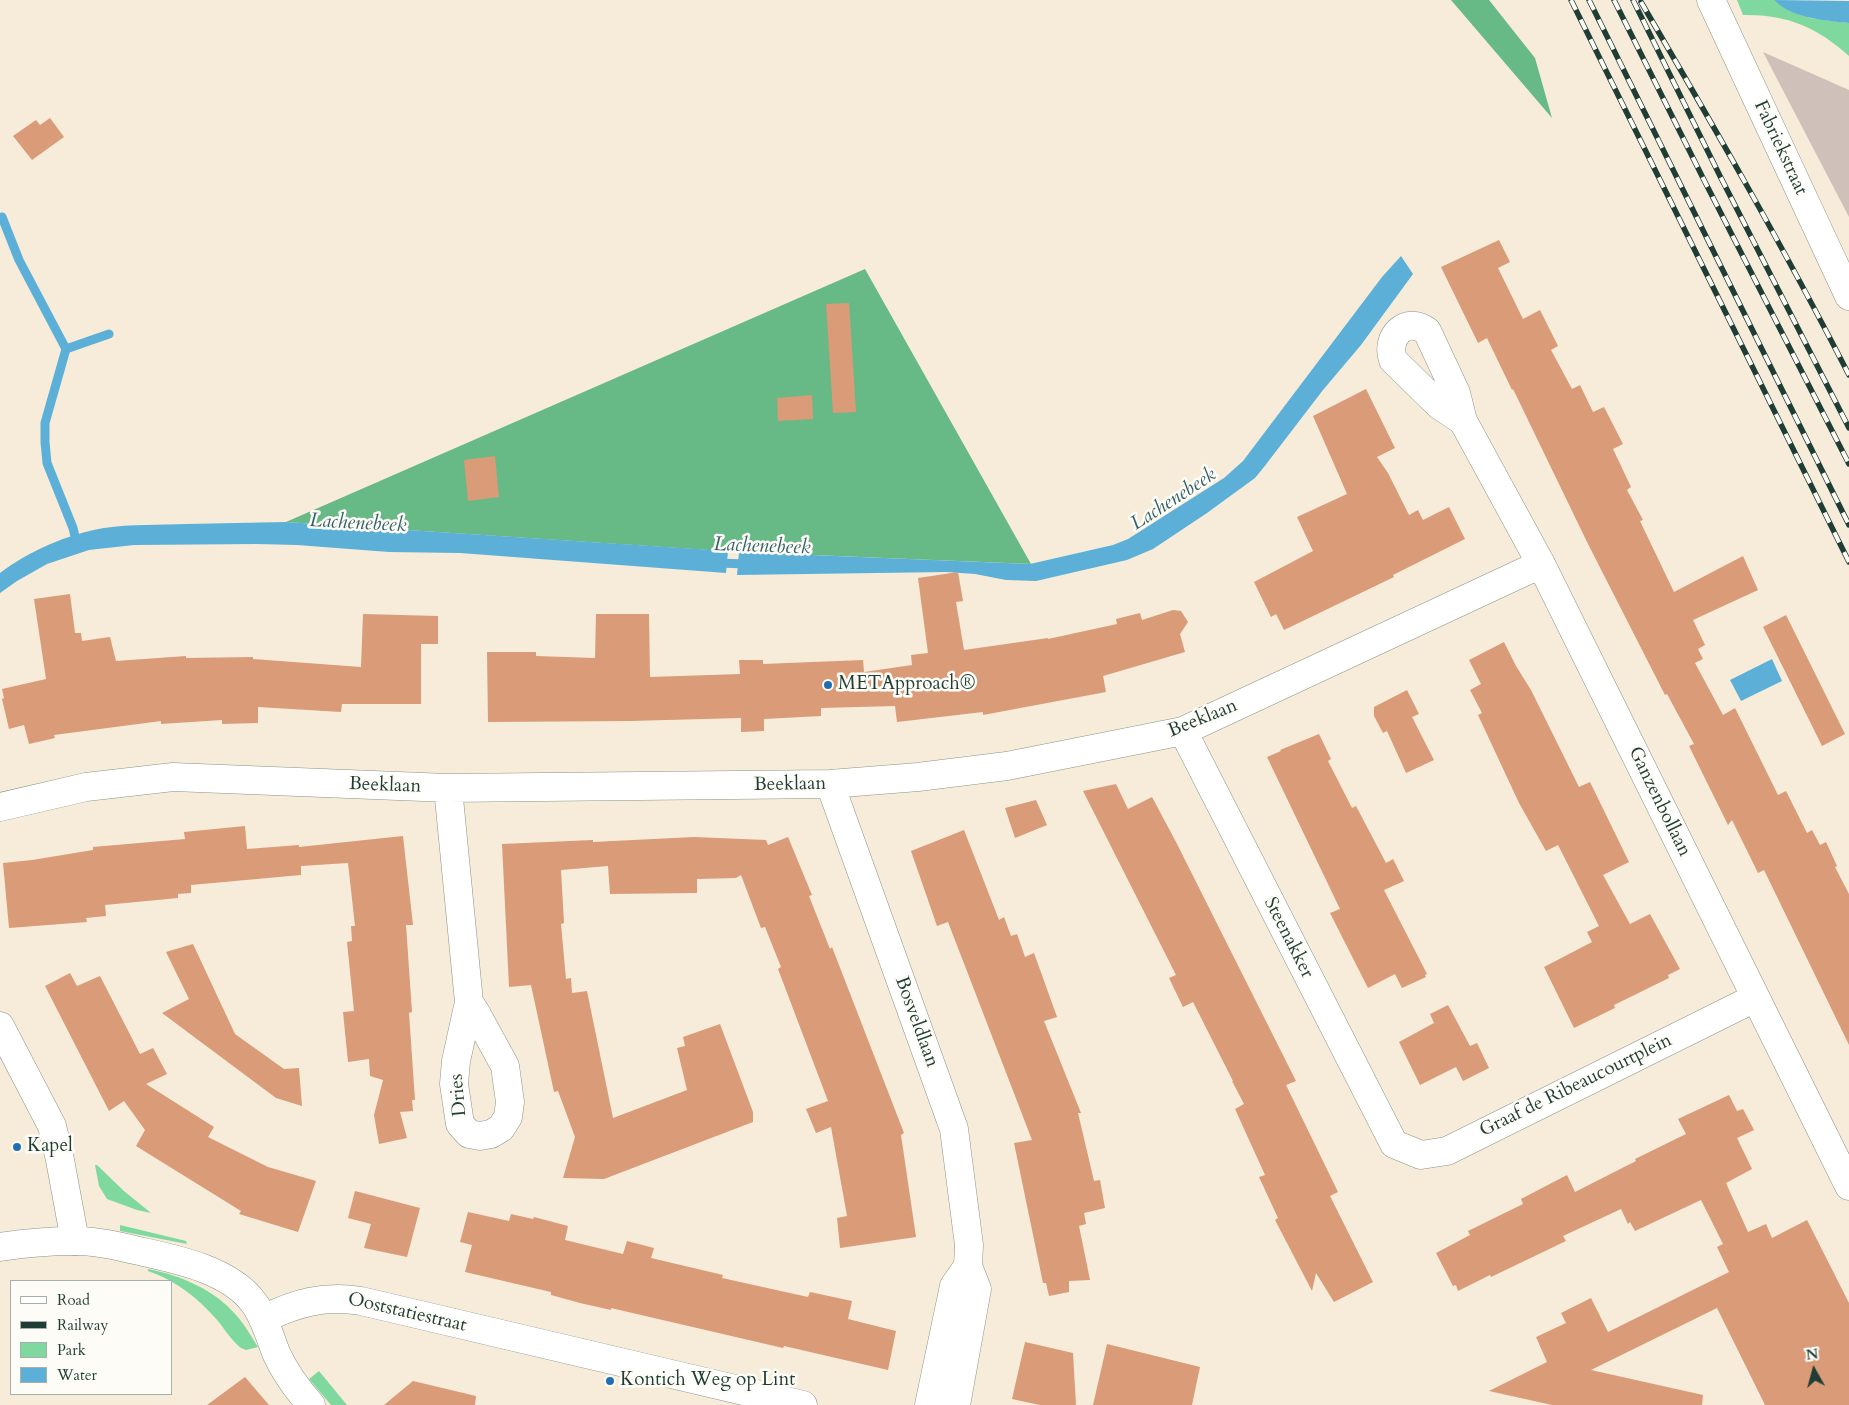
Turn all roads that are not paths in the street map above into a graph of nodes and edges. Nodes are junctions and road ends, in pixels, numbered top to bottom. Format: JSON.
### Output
{"nodes":[{"id":1,"x":1711,"y":0,"type":"edge"},
{"id":2,"x":1849,"y":296,"type":"edge"},
{"id":3,"x":1463,"y":421,"type":"dead end"},
{"id":4,"x":1541,"y":564,"type":"junction"},
{"id":5,"x":1183,"y":731,"type":"junction"},
{"id":6,"x":830,"y":784,"type":"junction"},
{"id":7,"x":448,"y":788,"type":"junction"},
{"id":8,"x":0,"y":807,"type":"edge"},
{"id":9,"x":1755,"y":998,"type":"junction"},
{"id":10,"x":469,"y":1002,"type":"dead end"},
{"id":11,"x":0,"y":1026,"type":"edge"},
{"id":12,"x":1394,"y":1144,"type":"joint"},
{"id":13,"x":1849,"y":1186,"type":"edge"},
{"id":14,"x":75,"y":1241,"type":"junction"},
{"id":15,"x":0,"y":1246,"type":"edge"},
{"id":16,"x":968,"y":1266,"type":"junction"},
{"id":17,"x":263,"y":1319,"type":"junction"},
{"id":18,"x":311,"y":1405,"type":"edge"},
{"id":19,"x":802,"y":1405,"type":"edge"},
{"id":20,"x":929,"y":1405,"type":"edge"},
{"id":21,"x":956,"y":1405,"type":"edge"}],
"edges":[{"from":1,"to":2,"type":"street","name":"Fabriekstraat"},
{"from":3,"to":4,"type":"street","name":"Ganzenbollaan"},
{"from":4,"to":5,"type":"street","name":"Beeklaan"},
{"from":4,"to":9,"type":"street","name":"Ganzenbollaan"},
{"from":5,"to":6,"type":"street","name":"Beeklaan"},
{"from":5,"to":12,"type":"street","name":"Steenakker"},
{"from":6,"to":7,"type":"street","name":"Beeklaan"},
{"from":6,"to":16,"type":"street","name":"Bosveldlaan"},
{"from":7,"to":8,"type":"street","name":"Beeklaan"},
{"from":7,"to":10,"type":"street"},
{"from":9,"to":12,"type":"street","name":"Graaf de Ribeaucourtplein"},
{"from":9,"to":13,"type":"street","name":"Ganzenbollaan"},
{"from":11,"to":14,"type":"street"},
{"from":14,"to":15,"type":"street"},
{"from":14,"to":17,"type":"street"},
{"from":16,"to":20,"type":"street"},
{"from":16,"to":21,"type":"street","name":"Bosveldlaan"},
{"from":17,"to":18,"type":"street"},
{"from":17,"to":19,"type":"street","name":"Ooststatiestraat"}]}
